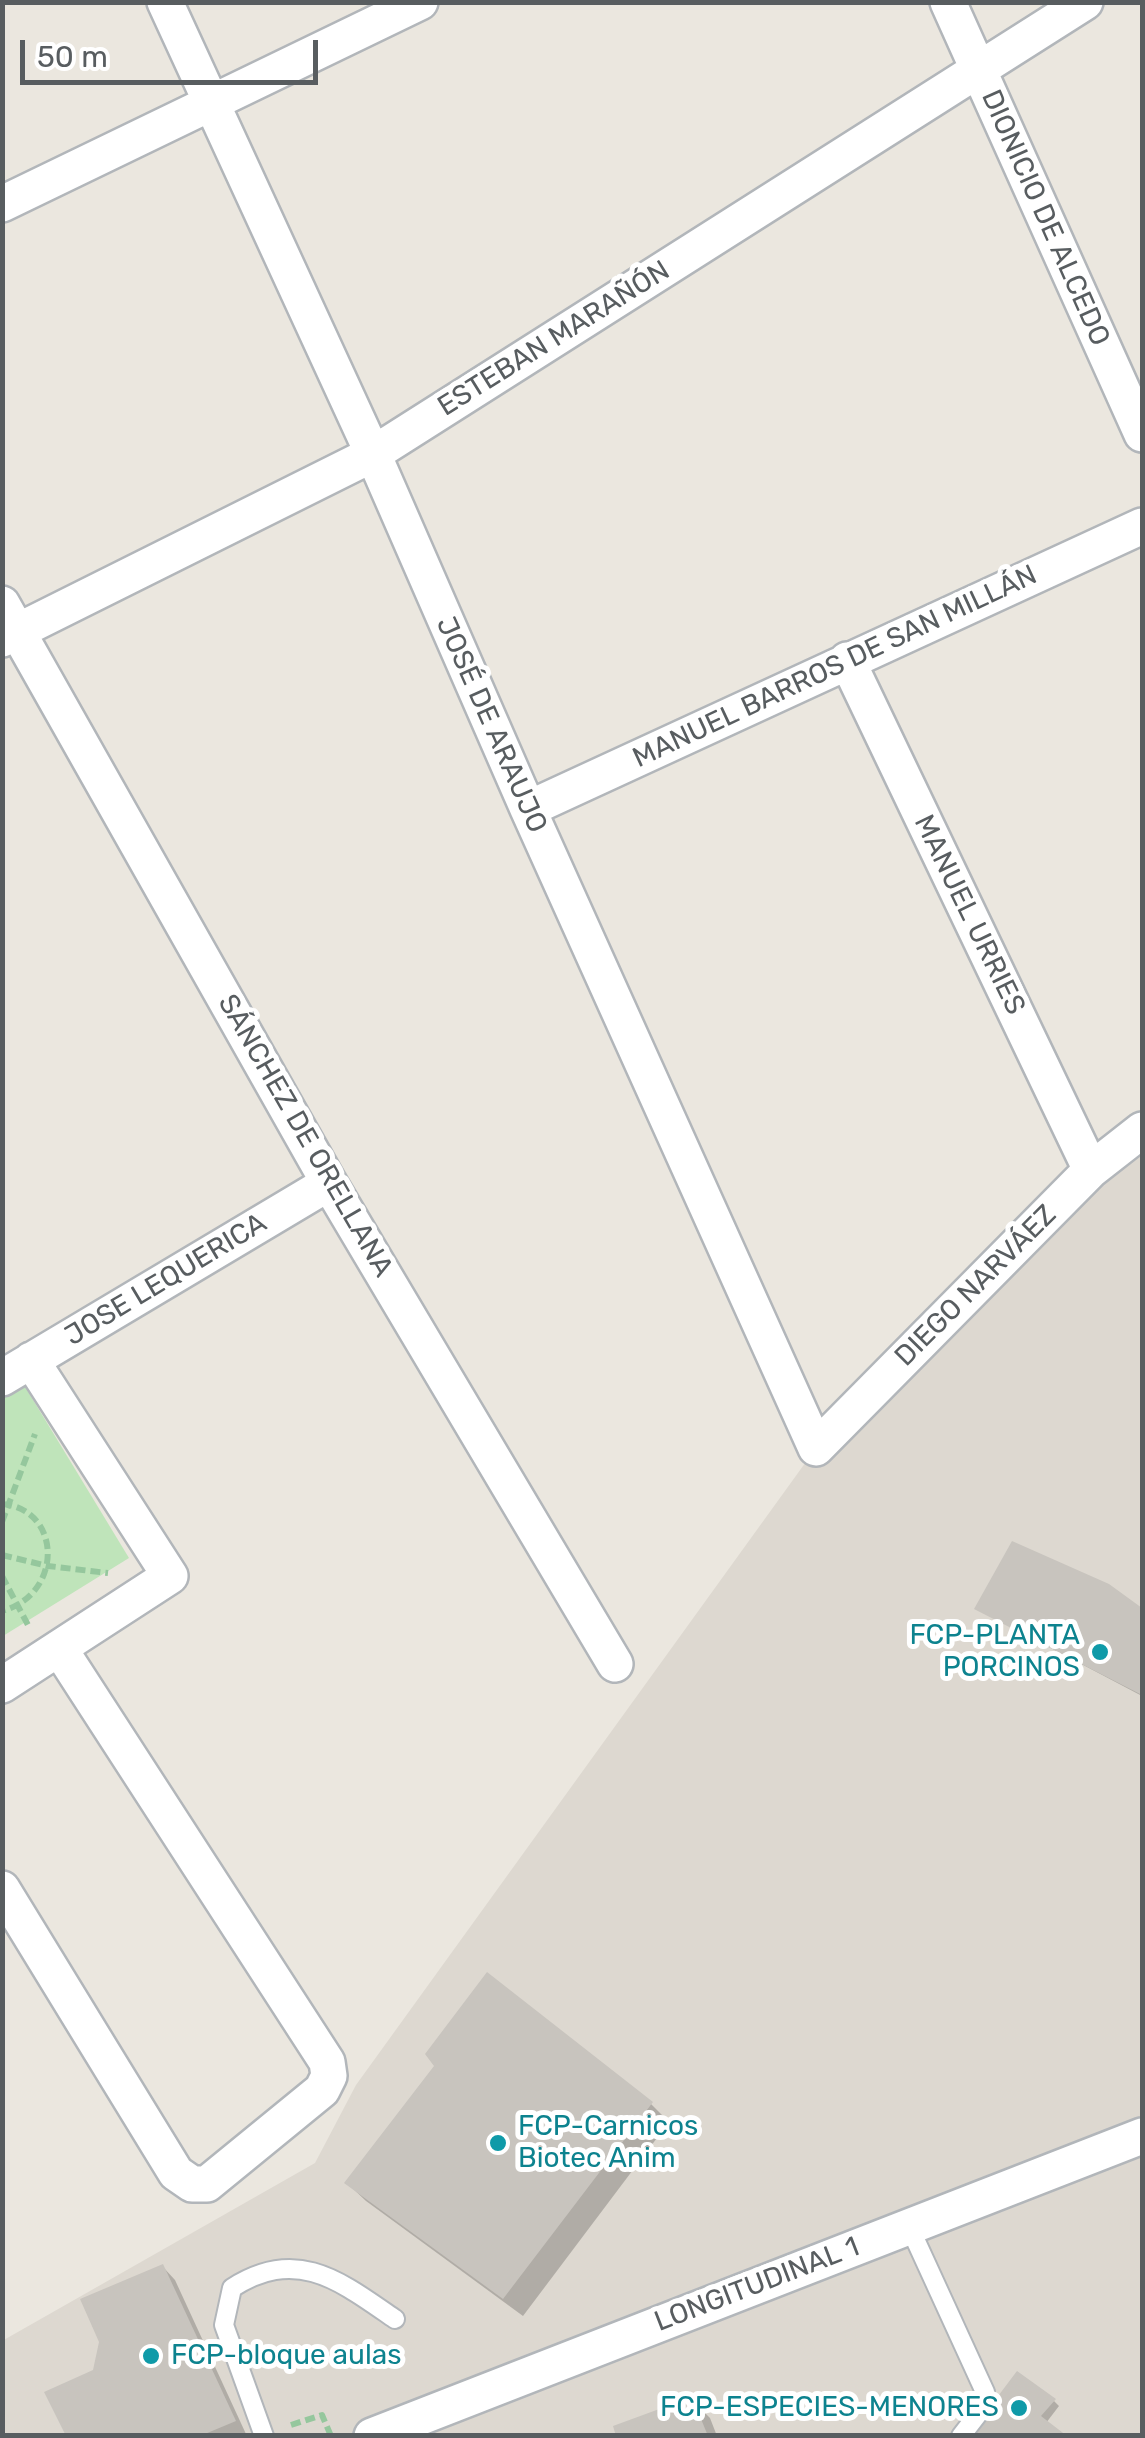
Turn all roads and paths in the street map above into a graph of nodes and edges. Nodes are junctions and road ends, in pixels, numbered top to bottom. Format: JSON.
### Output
{"nodes":[{"id":1,"x":164,"y":2,"type":"edge"},
{"id":2,"x":420,"y":2,"type":"edge"},
{"id":3,"x":948,"y":2,"type":"edge"},
{"id":4,"x":1085,"y":2,"type":"edge"},
{"id":5,"x":979,"y":71,"type":"junction"},
{"id":6,"x":213,"y":104,"type":"junction"},
{"id":7,"x":2,"y":204,"type":"edge"},
{"id":8,"x":1142,"y":434,"type":"edge"},
{"id":9,"x":373,"y":454,"type":"junction"},
{"id":10,"x":1142,"y":526,"type":"edge"},
{"id":11,"x":7,"y":625,"type":"edge"},
{"id":12,"x":846,"y":660,"type":"junction"},
{"id":13,"x":528,"y":809,"type":"junction"},
{"id":14,"x":1142,"y":1130,"type":"edge"},
{"id":15,"x":1091,"y":1170,"type":"junction"},
{"id":16,"x":329,"y":1183,"type":"junction"},
{"id":17,"x":17,"y":1369,"type":"edge"},
{"id":18,"x":50,"y":1390,"type":"junction"},
{"id":19,"x":816,"y":1448,"type":"joint"},
{"id":20,"x":6,"y":1504,"type":"edge"},
{"id":21,"x":2,"y":1522,"type":"edge"},
{"id":22,"x":2,"y":1556,"type":"edge"},
{"id":23,"x":48,"y":1566,"type":"junction"},
{"id":24,"x":2,"y":1576,"type":"edge"},
{"id":25,"x":18,"y":1606,"type":"junction"},
{"id":26,"x":2,"y":1611,"type":"edge"},
{"id":27,"x":52,"y":1652,"type":"junction"},
{"id":28,"x":615,"y":1664,"type":"dead end"},
{"id":29,"x":2,"y":1685,"type":"edge"},
{"id":30,"x":2,"y":1889,"type":"edge"},
{"id":31,"x":1142,"y":2136,"type":"edge"},
{"id":32,"x":909,"y":2226,"type":"junction"},
{"id":33,"x":396,"y":2318,"type":"dead end"},
{"id":34,"x":264,"y":2435,"type":"edge"},
{"id":35,"x":331,"y":2436,"type":"edge"},
{"id":36,"x":372,"y":2436,"type":"edge"},
{"id":37,"x":960,"y":2436,"type":"edge"}],
"edges":[{"from":1,"to":6,"type":"street","name":"JOSÉ DE ARAUJO"},
{"from":2,"to":6,"type":"street"},
{"from":3,"to":5,"type":"street","name":"DIONICIO DE ALCEDO"},
{"from":4,"to":5,"type":"street","name":"ESTEBAN MARAÑÓN"},
{"from":5,"to":8,"type":"street","name":"DIONICIO DE ALCEDO"},
{"from":5,"to":9,"type":"street","name":"ESTEBAN MARAÑÓN"},
{"from":6,"to":7,"type":"street"},
{"from":6,"to":9,"type":"street","name":"JOSÉ DE ARAUJO"},
{"from":9,"to":11,"type":"street","name":"ESTEBAN MARAÑÓN"},
{"from":9,"to":13,"type":"street","name":"JOSÉ DE ARAUJO"},
{"from":10,"to":12,"type":"street","name":"MANUEL BARROS DE SAN MILLÁN"},
{"from":11,"to":16,"type":"street","name":"SÁNCHEZ DE ORELLANA"},
{"from":12,"to":13,"type":"street","name":"MANUEL BARROS DE SAN MILLÁN"},
{"from":12,"to":15,"type":"street","name":"MANUEL URRIES"},
{"from":13,"to":19,"type":"street","name":"JOSÉ DE ARAUJO"},
{"from":14,"to":15,"type":"street","name":"DIEGO NARVÁEZ"},
{"from":15,"to":19,"type":"street","name":"DIEGO NARVÁEZ"},
{"from":16,"to":17,"type":"street","name":"JOSE LEQUERICA"},
{"from":16,"to":28,"type":"street","name":"SÁNCHEZ DE ORELLANA"},
{"from":17,"to":18,"type":"street"},
{"from":18,"to":20,"type":"path"},
{"from":18,"to":27,"type":"street"},
{"from":20,"to":21,"type":"path"},
{"from":20,"to":23,"type":"path"},
{"from":22,"to":23,"type":"path"},
{"from":23,"to":25,"type":"path"},
{"from":24,"to":25,"type":"path"},
{"from":25,"to":26,"type":"path"},
{"from":25,"to":27,"type":"path"},
{"from":27,"to":29,"type":"street"},
{"from":27,"to":30,"type":"street"},
{"from":31,"to":32,"type":"street","name":"LONGITUDINAL 1"},
{"from":32,"to":36,"type":"street","name":"LONGITUDINAL 1"},
{"from":32,"to":37,"type":"lane"},
{"from":33,"to":34,"type":"lane"},
{"from":34,"to":35,"type":"path"}]}
